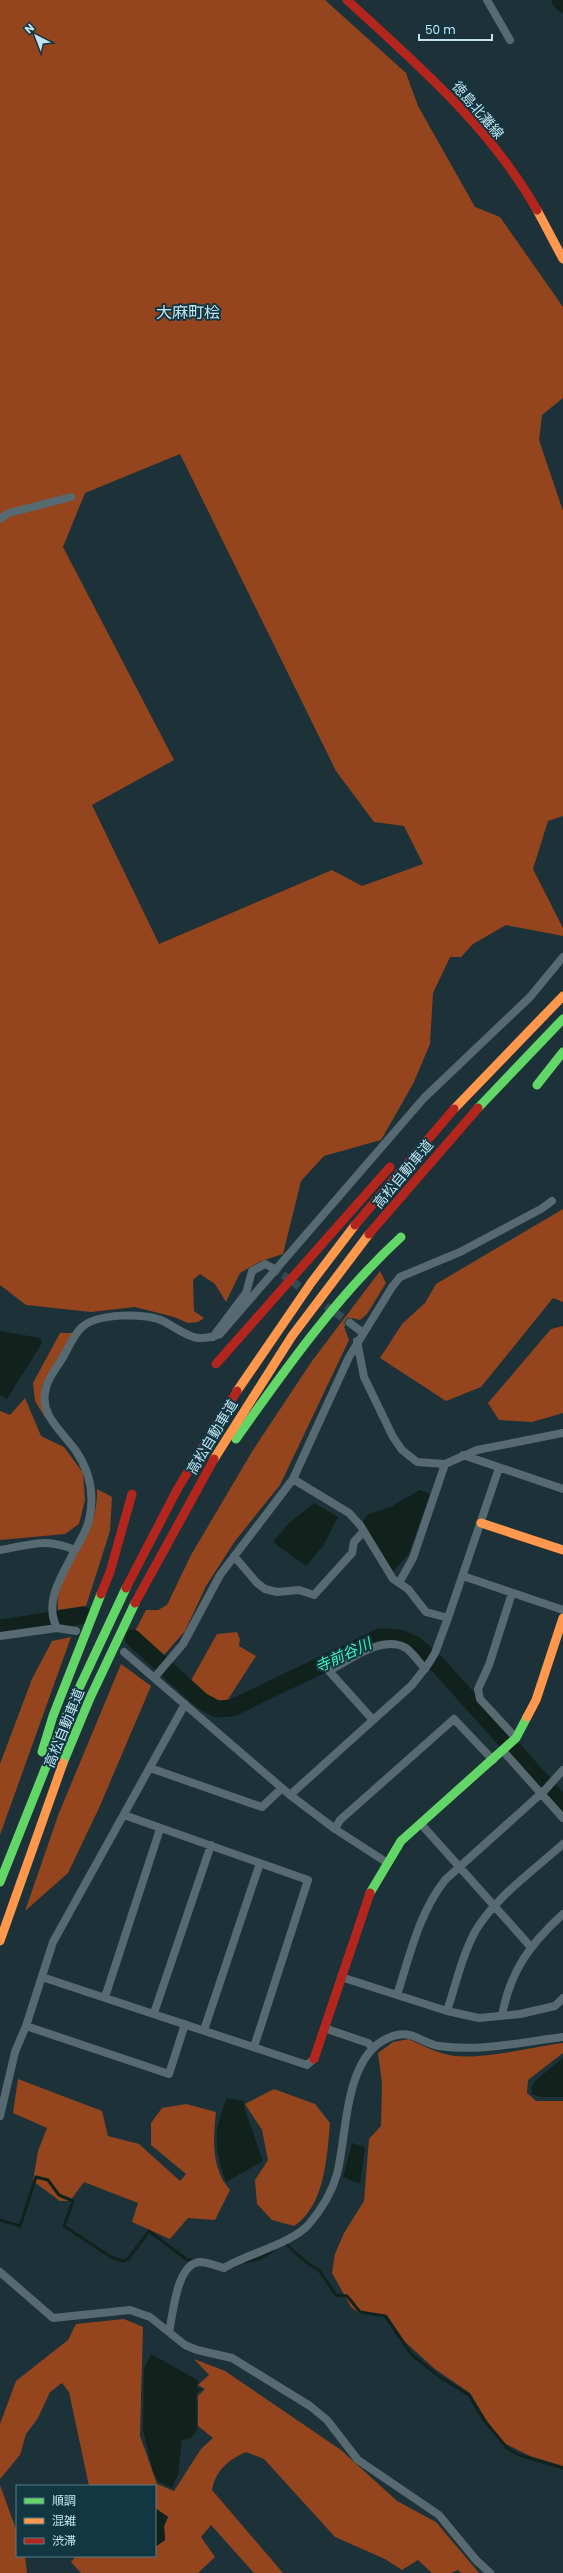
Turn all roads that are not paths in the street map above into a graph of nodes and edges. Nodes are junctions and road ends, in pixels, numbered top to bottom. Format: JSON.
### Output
{"nodes":[{"id":1,"x":347,"y":0,"type":"edge"},
{"id":2,"x":487,"y":0,"type":"edge"},
{"id":3,"x":510,"y":40,"type":"dead end"},
{"id":4,"x":563,"y":259,"type":"edge"},
{"id":5,"x":71,"y":497,"type":"dead end"},
{"id":6,"x":0,"y":519,"type":"edge"},
{"id":7,"x":563,"y":957,"type":"edge"},
{"id":8,"x":563,"y":996,"type":"edge"},
{"id":9,"x":563,"y":1019,"type":"edge"},
{"id":10,"x":563,"y":1052,"type":"edge"},
{"id":11,"x":537,"y":1085,"type":"dead end"},
{"id":12,"x":459,"y":1103,"type":"junction"},
{"id":13,"x":413,"y":1142,"type":"dead end"},
{"id":14,"x":397,"y":1159,"type":"dead end"},
{"id":15,"x":552,"y":1201,"type":"dead end"},
{"id":16,"x":401,"y":1237,"type":"dead end"},
{"id":17,"x":273,"y":1268,"type":"tunnel mouth"},
{"id":18,"x":350,"y":1323,"type":"tunnel mouth"},
{"id":19,"x":362,"y":1332,"type":"junction"},
{"id":20,"x":212,"y":1337,"type":"junction"},
{"id":21,"x":357,"y":1341,"type":"junction"},
{"id":22,"x":216,"y":1364,"type":"dead end"},
{"id":23,"x":563,"y":1433,"type":"edge"},
{"id":24,"x":462,"y":1455,"type":"junction"},
{"id":25,"x":445,"y":1464,"type":"junction"},
{"id":26,"x":499,"y":1468,"type":"junction"},
{"id":27,"x":293,"y":1479,"type":"junction"},
{"id":28,"x":199,"y":1485,"type":"junction"},
{"id":29,"x":563,"y":1489,"type":"edge"},
{"id":30,"x":132,"y":1494,"type":"dead end"},
{"id":31,"x":481,"y":1523,"type":"junction"},
{"id":32,"x":363,"y":1532,"type":"junction"},
{"id":33,"x":0,"y":1550,"type":"edge"},
{"id":34,"x":75,"y":1550,"type":"junction"},
{"id":35,"x":563,"y":1550,"type":"edge"},
{"id":36,"x":234,"y":1556,"type":"junction"},
{"id":37,"x":463,"y":1576,"type":"junction"},
{"id":38,"x":399,"y":1583,"type":"junction"},
{"id":39,"x":512,"y":1593,"type":"junction"},
{"id":40,"x":563,"y":1610,"type":"edge"},
{"id":41,"x":448,"y":1618,"type":"junction"},
{"id":42,"x":563,"y":1618,"type":"edge"},
{"id":43,"x":56,"y":1627,"type":"junction"},
{"id":44,"x":76,"y":1631,"type":"dead end"},
{"id":45,"x":0,"y":1636,"type":"edge"},
{"id":46,"x":124,"y":1652,"type":"dead end"},
{"id":47,"x":427,"y":1666,"type":"junction"},
{"id":48,"x":154,"y":1678,"type":"junction"},
{"id":49,"x":185,"y":1704,"type":"junction"},
{"id":50,"x":373,"y":1720,"type":"junction"},
{"id":51,"x":509,"y":1744,"type":"junction"},
{"id":52,"x":493,"y":1760,"type":"junction"},
{"id":53,"x":150,"y":1768,"type":"junction"},
{"id":54,"x":563,"y":1770,"type":"edge"},
{"id":55,"x":282,"y":1788,"type":"junction"},
{"id":56,"x":545,"y":1789,"type":"junction"},
{"id":57,"x":290,"y":1795,"type":"junction"},
{"id":58,"x":124,"y":1815,"type":"junction"},
{"id":59,"x":563,"y":1818,"type":"edge"},
{"id":60,"x":421,"y":1824,"type":"junction"},
{"id":61,"x":160,"y":1828,"type":"junction"},
{"id":62,"x":335,"y":1829,"type":"junction"},
{"id":63,"x":563,"y":1844,"type":"edge"},
{"id":64,"x":211,"y":1845,"type":"junction"},
{"id":65,"x":386,"y":1862,"type":"junction"},
{"id":66,"x":260,"y":1863,"type":"junction"},
{"id":67,"x":459,"y":1867,"type":"junction"},
{"id":68,"x":1,"y":1880,"type":"edge"},
{"id":69,"x":494,"y":1906,"type":"junction"},
{"id":70,"x":563,"y":1914,"type":"edge"},
{"id":71,"x":0,"y":1941,"type":"edge"},
{"id":72,"x":530,"y":1946,"type":"junction"},
{"id":73,"x":42,"y":1977,"type":"junction"},
{"id":74,"x":341,"y":1977,"type":"junction"},
{"id":75,"x":397,"y":1995,"type":"junction"},
{"id":76,"x":105,"y":1997,"type":"junction"},
{"id":77,"x":563,"y":1998,"type":"edge"},
{"id":78,"x":447,"y":2011,"type":"junction"},
{"id":79,"x":154,"y":2013,"type":"junction"},
{"id":80,"x":502,"y":2016,"type":"junction"},
{"id":81,"x":185,"y":2024,"type":"junction"},
{"id":82,"x":26,"y":2026,"type":"junction"},
{"id":83,"x":324,"y":2028,"type":"junction"},
{"id":84,"x":204,"y":2030,"type":"junction"},
{"id":85,"x":563,"y":2037,"type":"edge"},
{"id":86,"x":254,"y":2047,"type":"junction"},
{"id":87,"x":373,"y":2048,"type":"junction"},
{"id":88,"x":314,"y":2059,"type":"joint"},
{"id":89,"x":0,"y":2116,"type":"edge"},
{"id":90,"x":0,"y":2272,"type":"edge"},
{"id":91,"x":169,"y":2332,"type":"junction"},
{"id":92,"x":490,"y":2573,"type":"edge"}],
"edges":[{"from":1,"to":4,"type":"main road","name":"徳島北灘線"},
{"from":2,"to":3,"type":"street"},
{"from":5,"to":6,"type":"street"},
{"from":7,"to":20,"type":"street"},
{"from":8,"to":12,"type":"main road","name":"高松自動車道"},
{"from":9,"to":28,"type":"main road","name":"高松自動車道"},
{"from":10,"to":11,"type":"main road"},
{"from":12,"to":13,"type":"main road"},
{"from":12,"to":68,"type":"main road","name":"高松自動車道"},
{"from":14,"to":22,"type":"main road"},
{"from":15,"to":19,"type":"street"},
{"from":16,"to":28,"type":"main road"},
{"from":17,"to":20,"type":"street"},
{"from":18,"to":19,"type":"street"},
{"from":19,"to":21,"type":"street"},
{"from":20,"to":34,"type":"street"},
{"from":21,"to":25,"type":"street"},
{"from":21,"to":27,"type":"street"},
{"from":23,"to":24,"type":"street"},
{"from":24,"to":25,"type":"street"},
{"from":24,"to":26,"type":"street"},
{"from":25,"to":38,"type":"street"},
{"from":26,"to":29,"type":"street"},
{"from":26,"to":31,"type":"street"},
{"from":27,"to":32,"type":"street"},
{"from":27,"to":36,"type":"street"},
{"from":28,"to":71,"type":"main road","name":"高松自動車道"},
{"from":30,"to":68,"type":"main road"},
{"from":31,"to":35,"type":"main road"},
{"from":31,"to":37,"type":"street"},
{"from":32,"to":36,"type":"street"},
{"from":32,"to":38,"type":"street"},
{"from":33,"to":34,"type":"street"},
{"from":34,"to":43,"type":"street"},
{"from":36,"to":48,"type":"street"},
{"from":37,"to":39,"type":"street"},
{"from":37,"to":41,"type":"street"},
{"from":38,"to":41,"type":"street"},
{"from":39,"to":40,"type":"street"},
{"from":39,"to":51,"type":"street"},
{"from":41,"to":47,"type":"street"},
{"from":42,"to":51,"type":"main road"},
{"from":43,"to":44,"type":"street"},
{"from":43,"to":45,"type":"street"},
{"from":46,"to":48,"type":"street"},
{"from":47,"to":50,"type":"street"},
{"from":47,"to":50,"type":"street"},
{"from":48,"to":49,"type":"street"},
{"from":49,"to":53,"type":"street"},
{"from":49,"to":55,"type":"street"},
{"from":50,"to":57,"type":"street"},
{"from":51,"to":52,"type":"main road"},
{"from":51,"to":56,"type":"street"},
{"from":52,"to":60,"type":"main road"},
{"from":52,"to":62,"type":"street"},
{"from":53,"to":55,"type":"street"},
{"from":53,"to":58,"type":"street"},
{"from":54,"to":56,"type":"street"},
{"from":55,"to":57,"type":"street"},
{"from":56,"to":59,"type":"street"},
{"from":56,"to":67,"type":"street"},
{"from":57,"to":62,"type":"street"},
{"from":58,"to":61,"type":"street"},
{"from":58,"to":73,"type":"street"},
{"from":60,"to":65,"type":"main road"},
{"from":60,"to":67,"type":"street"},
{"from":61,"to":64,"type":"street"},
{"from":61,"to":76,"type":"street"},
{"from":62,"to":65,"type":"street"},
{"from":63,"to":69,"type":"street"},
{"from":64,"to":66,"type":"street"},
{"from":64,"to":79,"type":"street"},
{"from":65,"to":74,"type":"main road"},
{"from":66,"to":84,"type":"street"},
{"from":66,"to":86,"type":"street"},
{"from":67,"to":69,"type":"street"},
{"from":67,"to":75,"type":"street"},
{"from":69,"to":72,"type":"street"},
{"from":69,"to":78,"type":"street"},
{"from":70,"to":72,"type":"street"},
{"from":72,"to":80,"type":"street"},
{"from":73,"to":76,"type":"street"},
{"from":73,"to":82,"type":"street"},
{"from":74,"to":75,"type":"street"},
{"from":74,"to":83,"type":"main road"},
{"from":75,"to":78,"type":"street"},
{"from":76,"to":79,"type":"street"},
{"from":77,"to":80,"type":"street"},
{"from":78,"to":80,"type":"street"},
{"from":79,"to":81,"type":"street"},
{"from":81,"to":82,"type":"street"},
{"from":81,"to":84,"type":"street"},
{"from":82,"to":89,"type":"street"},
{"from":83,"to":87,"type":"street"},
{"from":83,"to":88,"type":"main road"},
{"from":84,"to":86,"type":"street"},
{"from":85,"to":87,"type":"street"},
{"from":86,"to":88,"type":"street"},
{"from":87,"to":91,"type":"street"},
{"from":90,"to":91,"type":"street"},
{"from":91,"to":92,"type":"street"}]}
